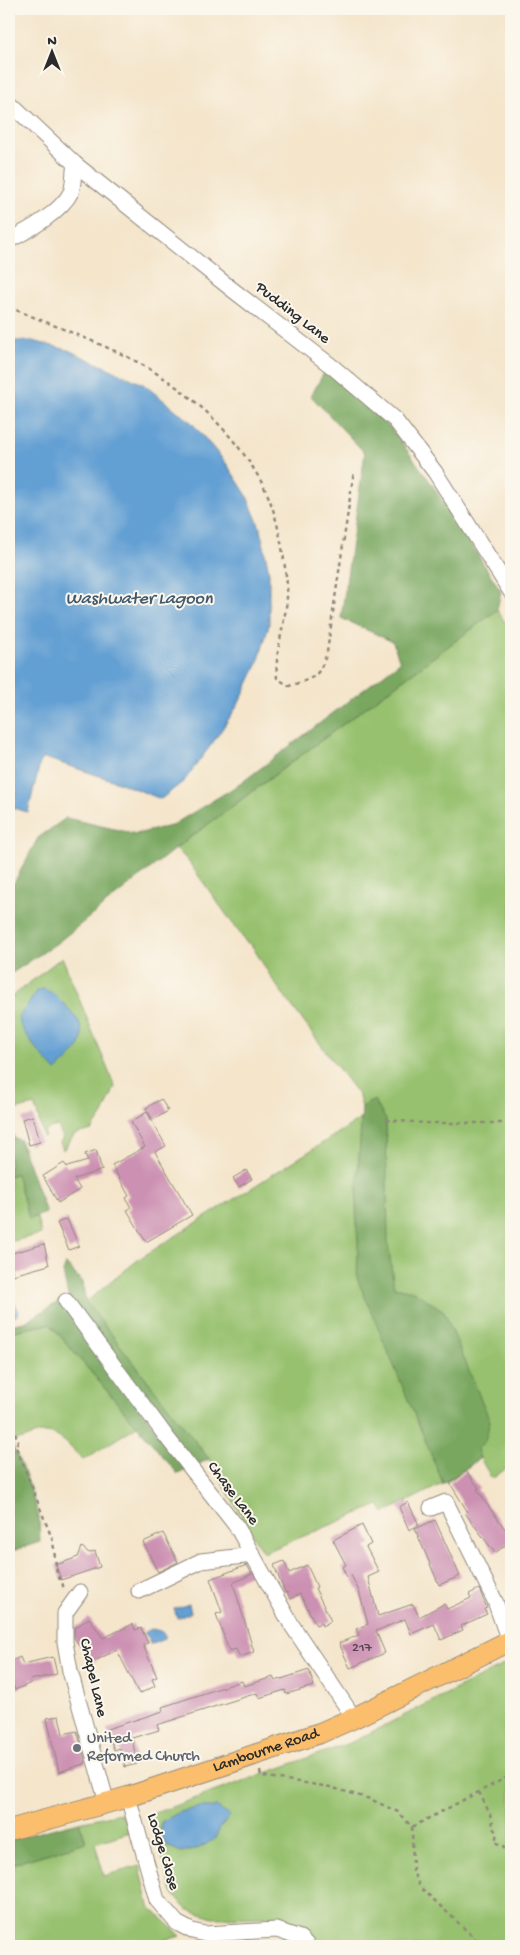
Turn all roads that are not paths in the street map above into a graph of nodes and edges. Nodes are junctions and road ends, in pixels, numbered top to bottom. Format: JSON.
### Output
{"nodes":[{"id":1,"x":9,"y":102,"type":"edge"},
{"id":2,"x":74,"y":164,"type":"junction"},
{"id":3,"x":9,"y":240,"type":"edge"},
{"id":4,"x":511,"y":592,"type":"edge"},
{"id":5,"x":66,"y":1301,"type":"dead end"},
{"id":6,"x":431,"y":1508,"type":"dead end"},
{"id":7,"x":253,"y":1555,"type":"junction"},
{"id":8,"x":139,"y":1591,"type":"dead end"},
{"id":9,"x":80,"y":1592,"type":"dead end"},
{"id":10,"x":510,"y":1640,"type":"edge"},
{"id":11,"x":354,"y":1718,"type":"junction"},
{"id":12,"x":128,"y":1797,"type":"junction"},
{"id":13,"x":107,"y":1803,"type":"junction"},
{"id":14,"x":9,"y":1830,"type":"edge"},
{"id":15,"x":308,"y":1946,"type":"edge"}],
"edges":[{"from":1,"to":2,"type":"street","name":"Pudding Lane"},
{"from":2,"to":3,"type":"street"},
{"from":2,"to":4,"type":"street","name":"Pudding Lane"},
{"from":5,"to":7,"type":"street","name":"Chase Lane"},
{"from":6,"to":10,"type":"street"},
{"from":7,"to":8,"type":"street"},
{"from":7,"to":11,"type":"street","name":"Chase Lane"},
{"from":9,"to":13,"type":"street","name":"Chapel Lane"},
{"from":10,"to":11,"type":"main road","name":"Lambourne Road"},
{"from":11,"to":12,"type":"main road","name":"Lambourne Road"},
{"from":12,"to":13,"type":"main road","name":"Lambourne Road"},
{"from":12,"to":15,"type":"street","name":"Lodge Close"},
{"from":13,"to":14,"type":"main road","name":"Lambourne Road"}]}
